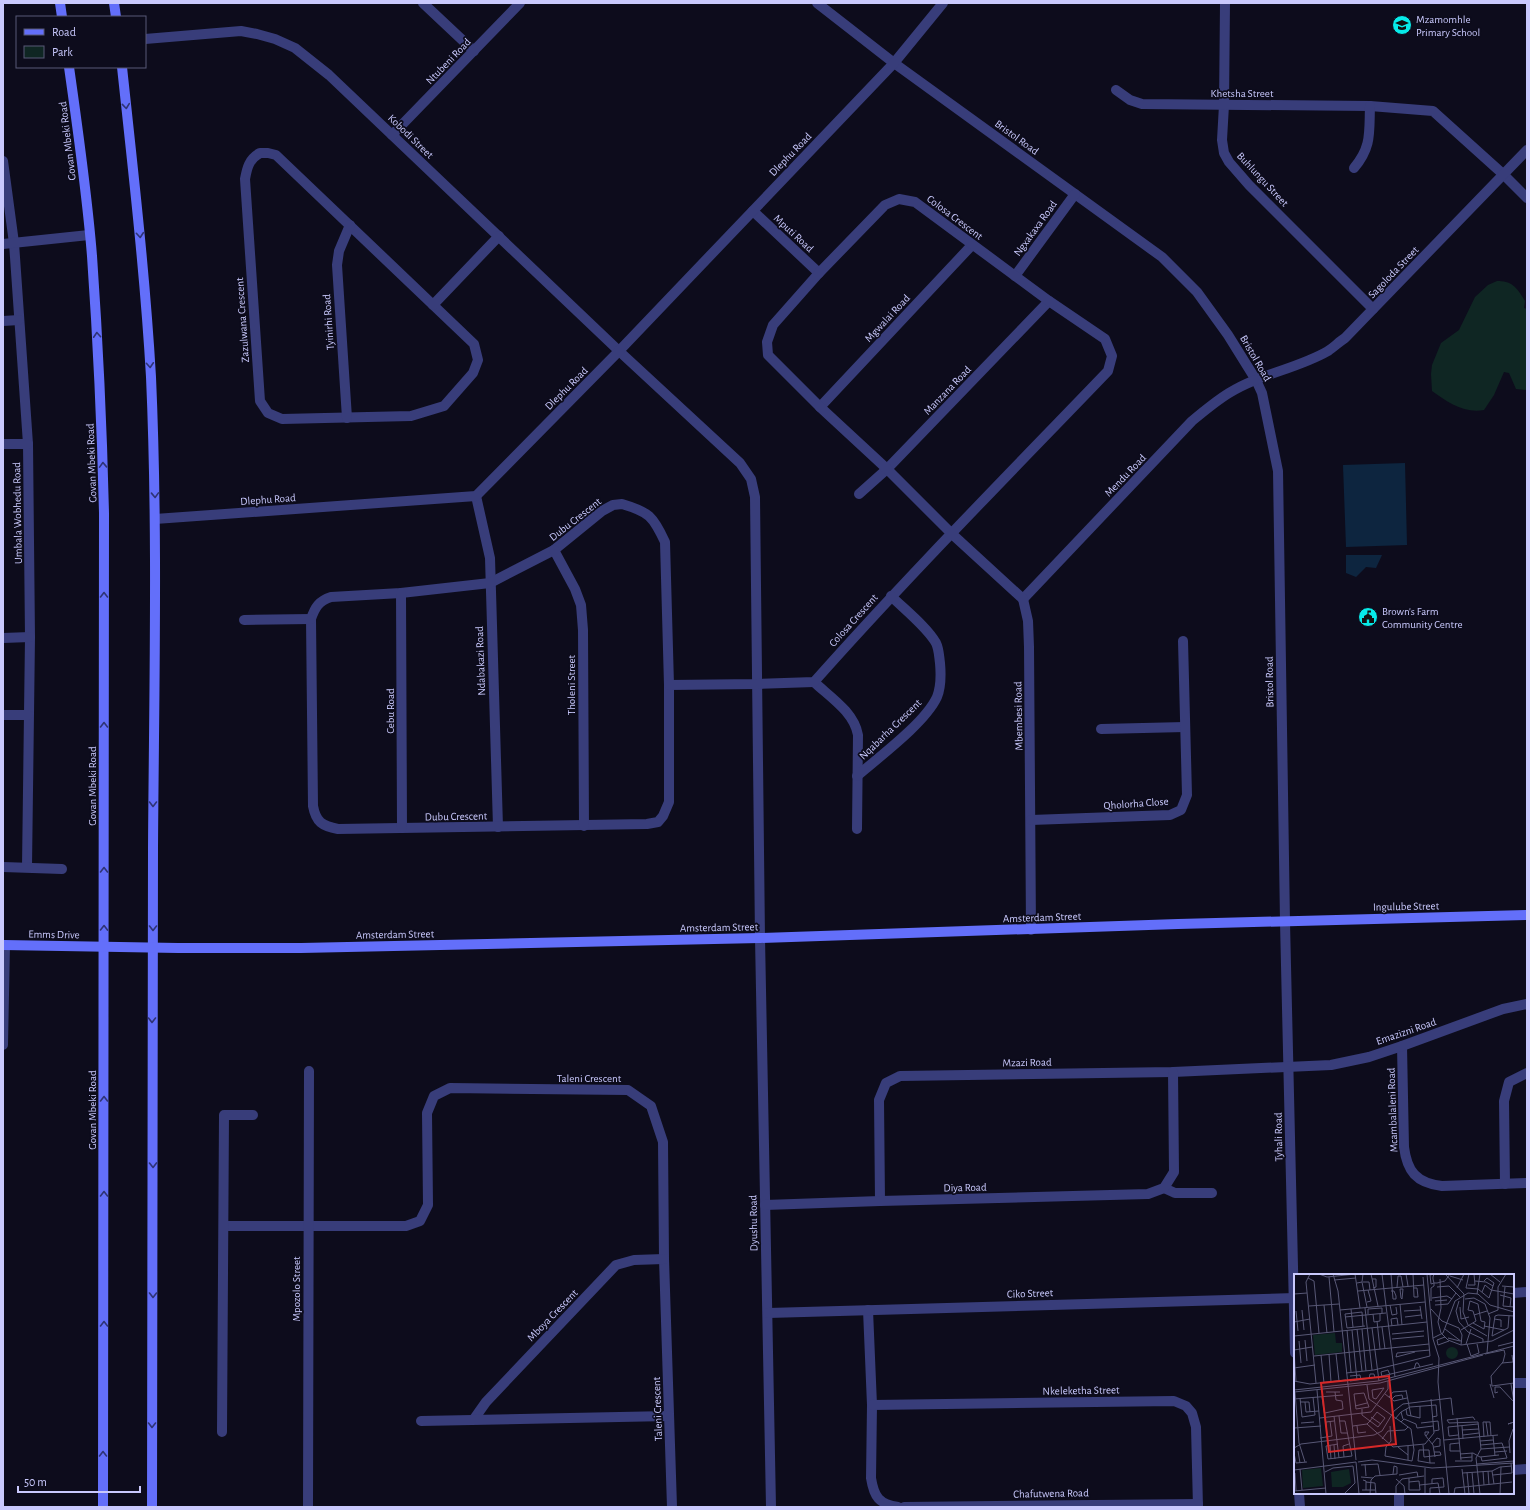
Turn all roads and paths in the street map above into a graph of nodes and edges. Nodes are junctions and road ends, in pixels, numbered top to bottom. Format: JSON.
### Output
{"nodes":[{"id":1,"x":60,"y":3,"type":"edge"},
{"id":2,"x":114,"y":3,"type":"edge"},
{"id":3,"x":423,"y":3,"type":"edge"},
{"id":4,"x":520,"y":3,"type":"edge"},
{"id":5,"x":817,"y":3,"type":"edge"},
{"id":6,"x":943,"y":3,"type":"edge"},
{"id":7,"x":1225,"y":3,"type":"edge"},
{"id":8,"x":62,"y":16,"type":"edge"},
{"id":9,"x":116,"y":16,"type":"edge"},
{"id":10,"x":146,"y":40,"type":"edge"},
{"id":11,"x":474,"y":51,"type":"junction"},
{"id":12,"x":894,"y":62,"type":"junction"},
{"id":13,"x":69,"y":68,"type":"edge"},
{"id":14,"x":122,"y":68,"type":"edge"},
{"id":15,"x":1116,"y":90,"type":"dead end"},
{"id":16,"x":1224,"y":105,"type":"junction"},
{"id":17,"x":1370,"y":106,"type":"junction"},
{"id":18,"x":392,"y":135,"type":"junction"},
{"id":19,"x":1527,"y":150,"type":"edge"},
{"id":20,"x":3,"y":160,"type":"edge"},
{"id":21,"x":1354,"y":168,"type":"dead end"},
{"id":22,"x":1504,"y":174,"type":"junction"},
{"id":23,"x":1075,"y":194,"type":"junction"},
{"id":24,"x":1527,"y":198,"type":"edge"},
{"id":25,"x":753,"y":211,"type":"junction"},
{"id":26,"x":350,"y":225,"type":"junction"},
{"id":27,"x":89,"y":235,"type":"junction"},
{"id":28,"x":499,"y":236,"type":"junction"},
{"id":29,"x":14,"y":243,"type":"junction"},
{"id":30,"x":3,"y":244,"type":"edge"},
{"id":31,"x":972,"y":245,"type":"junction"},
{"id":32,"x":819,"y":272,"type":"junction"},
{"id":33,"x":1015,"y":276,"type":"junction"},
{"id":34,"x":1049,"y":301,"type":"junction"},
{"id":35,"x":433,"y":305,"type":"junction"},
{"id":36,"x":1373,"y":309,"type":"junction"},
{"id":37,"x":20,"y":320,"type":"junction"},
{"id":38,"x":3,"y":321,"type":"edge"},
{"id":39,"x":619,"y":351,"type":"junction"},
{"id":40,"x":1256,"y":380,"type":"junction"},
{"id":41,"x":820,"y":407,"type":"junction"},
{"id":42,"x":347,"y":418,"type":"junction"},
{"id":43,"x":3,"y":444,"type":"edge"},
{"id":44,"x":28,"y":444,"type":"junction"},
{"id":45,"x":887,"y":469,"type":"junction"},
{"id":46,"x":859,"y":494,"type":"dead end"},
{"id":47,"x":476,"y":496,"type":"junction"},
{"id":48,"x":155,"y":519,"type":"junction"},
{"id":49,"x":952,"y":534,"type":"junction"},
{"id":50,"x":554,"y":550,"type":"junction"},
{"id":51,"x":490,"y":584,"type":"junction"},
{"id":52,"x":401,"y":593,"type":"junction"},
{"id":53,"x":891,"y":596,"type":"junction"},
{"id":54,"x":1023,"y":600,"type":"junction"},
{"id":55,"x":311,"y":619,"type":"junction"},
{"id":56,"x":244,"y":620,"type":"dead end"},
{"id":57,"x":30,"y":637,"type":"junction"},
{"id":58,"x":3,"y":638,"type":"edge"},
{"id":59,"x":1183,"y":641,"type":"dead end"},
{"id":60,"x":814,"y":682,"type":"junction"},
{"id":61,"x":668,"y":684,"type":"junction"},
{"id":62,"x":757,"y":684,"type":"junction"},
{"id":63,"x":3,"y":715,"type":"edge"},
{"id":64,"x":28,"y":715,"type":"junction"},
{"id":65,"x":1185,"y":727,"type":"junction"},
{"id":66,"x":1101,"y":730,"type":"dead end"},
{"id":67,"x":857,"y":776,"type":"junction"},
{"id":68,"x":1031,"y":820,"type":"junction"},
{"id":69,"x":584,"y":826,"type":"junction"},
{"id":70,"x":498,"y":827,"type":"junction"},
{"id":71,"x":402,"y":828,"type":"junction"},
{"id":72,"x":857,"y":829,"type":"dead end"},
{"id":73,"x":3,"y":867,"type":"edge"},
{"id":74,"x":27,"y":867,"type":"junction"},
{"id":75,"x":62,"y":869,"type":"dead end"},
{"id":76,"x":1527,"y":915,"type":"edge"},
{"id":77,"x":1285,"y":922,"type":"junction"},
{"id":78,"x":1031,"y":930,"type":"junction"},
{"id":79,"x":760,"y":938,"type":"junction"},
{"id":80,"x":4,"y":945,"type":"edge"},
{"id":81,"x":104,"y":947,"type":"junction"},
{"id":82,"x":152,"y":948,"type":"junction"},
{"id":83,"x":1527,"y":1004,"type":"edge"},
{"id":84,"x":3,"y":1045,"type":"edge"},
{"id":85,"x":1402,"y":1046,"type":"junction"},
{"id":86,"x":1289,"y":1067,"type":"junction"},
{"id":87,"x":309,"y":1071,"type":"dead end"},
{"id":88,"x":1173,"y":1072,"type":"junction"},
{"id":89,"x":1527,"y":1073,"type":"edge"},
{"id":90,"x":253,"y":1115,"type":"dead end"},
{"id":91,"x":1527,"y":1183,"type":"edge"},
{"id":92,"x":1505,"y":1184,"type":"junction"},
{"id":93,"x":1164,"y":1188,"type":"junction"},
{"id":94,"x":1212,"y":1193,"type":"dead end"},
{"id":95,"x":880,"y":1201,"type":"junction"},
{"id":96,"x":765,"y":1205,"type":"junction"},
{"id":97,"x":224,"y":1226,"type":"junction"},
{"id":98,"x":308,"y":1226,"type":"junction"},
{"id":99,"x":664,"y":1259,"type":"junction"},
{"id":100,"x":1514,"y":1292,"type":"edge"},
{"id":101,"x":1527,"y":1292,"type":"edge"},
{"id":102,"x":1294,"y":1298,"type":"edge"},
{"id":103,"x":868,"y":1310,"type":"junction"},
{"id":104,"x":768,"y":1313,"type":"junction"},
{"id":105,"x":1514,"y":1383,"type":"edge"},
{"id":106,"x":1527,"y":1383,"type":"edge"},
{"id":107,"x":872,"y":1405,"type":"junction"},
{"id":108,"x":669,"y":1416,"type":"junction"},
{"id":109,"x":474,"y":1419,"type":"junction"},
{"id":110,"x":422,"y":1421,"type":"dead end"},
{"id":111,"x":222,"y":1432,"type":"dead end"},
{"id":112,"x":1514,"y":1470,"type":"edge"},
{"id":113,"x":1527,"y":1470,"type":"edge"},
{"id":114,"x":1299,"y":1494,"type":"edge"},
{"id":115,"x":1399,"y":1494,"type":"edge"},
{"id":116,"x":1198,"y":1505,"type":"edge"},
{"id":117,"x":103,"y":1507,"type":"edge"},
{"id":118,"x":152,"y":1507,"type":"edge"},
{"id":119,"x":308,"y":1507,"type":"edge"},
{"id":120,"x":672,"y":1507,"type":"edge"},
{"id":121,"x":771,"y":1507,"type":"edge"},
{"id":122,"x":898,"y":1507,"type":"edge"},
{"id":123,"x":904,"y":1507,"type":"edge"},
{"id":124,"x":1300,"y":1507,"type":"edge"},
{"id":125,"x":1399,"y":1507,"type":"edge"}],
"edges":[{"from":1,"to":8,"type":"main road"},
{"from":2,"to":9,"type":"main road"},
{"from":3,"to":11,"type":"street"},
{"from":4,"to":11,"type":"street","name":"Ntubeni Road"},
{"from":5,"to":12,"type":"street","name":"Bristol Road"},
{"from":6,"to":12,"type":"street","name":"Dlephu Road"},
{"from":7,"to":16,"type":"street","name":"Buhlungu Street"},
{"from":10,"to":18,"type":"street","name":"Kobodi Street"},
{"from":11,"to":18,"type":"street","name":"Ntubeni Road"},
{"from":12,"to":23,"type":"street","name":"Bristol Road"},
{"from":12,"to":25,"type":"street","name":"Dlephu Road"},
{"from":13,"to":27,"type":"main road","name":"Govan Mbeki Road"},
{"from":14,"to":48,"type":"main road","one_way":true},
{"from":15,"to":16,"type":"street","name":"Khetsha Street"},
{"from":16,"to":17,"type":"street","name":"Khetsha Street"},
{"from":16,"to":36,"type":"street","name":"Buhlungu Street"},
{"from":17,"to":21,"type":"street"},
{"from":17,"to":22,"type":"street","name":"Khetsha Street"},
{"from":18,"to":28,"type":"street","name":"Kobodi Street"},
{"from":19,"to":22,"type":"street","name":"Sagoloda Street"},
{"from":20,"to":29,"type":"street","name":"Umbala Wobhedu Road"},
{"from":22,"to":24,"type":"street","name":"Khetsha Street"},
{"from":22,"to":36,"type":"street","name":"Sagoloda Street"},
{"from":23,"to":33,"type":"street","name":"Ngxakaxa Road"},
{"from":23,"to":40,"type":"street","name":"Bristol Road"},
{"from":25,"to":32,"type":"street","name":"Mputi Road"},
{"from":25,"to":39,"type":"street","name":"Dlephu Road"},
{"from":26,"to":35,"type":"street","name":"Zazulwana Crescent"},
{"from":26,"to":42,"type":"street","name":"Tyinirhi Road"},
{"from":26,"to":42,"type":"street","name":"Zazulwana Crescent"},
{"from":27,"to":29,"type":"street"},
{"from":81,"to":27,"type":"main road","name":"Govan Mbeki Road","one_way":true},
{"from":28,"to":35,"type":"street"},
{"from":28,"to":39,"type":"street","name":"Kobodi Street"},
{"from":29,"to":30,"type":"street"},
{"from":29,"to":37,"type":"street","name":"Umbala Wobhedu Road"},
{"from":31,"to":32,"type":"street","name":"Colosa Crescent"},
{"from":31,"to":33,"type":"street","name":"Colosa Crescent"},
{"from":31,"to":41,"type":"street","name":"Mgwalai Road"},
{"from":32,"to":41,"type":"street","name":"Colosa Crescent"},
{"from":33,"to":34,"type":"street","name":"Colosa Crescent"},
{"from":34,"to":45,"type":"street","name":"Manzana Road"},
{"from":34,"to":49,"type":"street","name":"Colosa Crescent"},
{"from":35,"to":42,"type":"street","name":"Zazulwana Crescent"},
{"from":36,"to":40,"type":"street","name":"Sagoloda Street"},
{"from":37,"to":38,"type":"street"},
{"from":37,"to":44,"type":"street","name":"Umbala Wobhedu Road"},
{"from":39,"to":47,"type":"street","name":"Dlephu Road"},
{"from":39,"to":62,"type":"street","name":"Kobodi Street"},
{"from":40,"to":54,"type":"street","name":"Mendu Road"},
{"from":40,"to":77,"type":"street","name":"Bristol Road"},
{"from":41,"to":45,"type":"street","name":"Colosa Crescent"},
{"from":43,"to":44,"type":"street"},
{"from":44,"to":57,"type":"street","name":"Umbala Wobhedu Road"},
{"from":45,"to":46,"type":"street","name":"Manzana Road"},
{"from":45,"to":49,"type":"street","name":"Colosa Crescent"},
{"from":47,"to":48,"type":"street","name":"Dlephu Road"},
{"from":47,"to":51,"type":"street","name":"Ndabakazi Road"},
{"from":48,"to":82,"type":"main road","one_way":true},
{"from":49,"to":53,"type":"street","name":"Colosa Crescent"},
{"from":49,"to":54,"type":"street"},
{"from":50,"to":51,"type":"street","name":"Dubu Crescent"},
{"from":50,"to":61,"type":"street","name":"Dubu Crescent"},
{"from":50,"to":69,"type":"street","name":"Tholeni Street"},
{"from":51,"to":52,"type":"street","name":"Dubu Crescent"},
{"from":51,"to":70,"type":"street","name":"Ndabakazi Road"},
{"from":52,"to":55,"type":"street","name":"Dubu Crescent"},
{"from":52,"to":71,"type":"street","name":"Cebu Road"},
{"from":53,"to":60,"type":"street","name":"Colosa Crescent"},
{"from":53,"to":67,"type":"street","name":"Nqabarha Crescent"},
{"from":54,"to":68,"type":"street","name":"Mbembesi Road"},
{"from":55,"to":56,"type":"street"},
{"from":55,"to":71,"type":"street","name":"Dubu Crescent"},
{"from":57,"to":58,"type":"street"},
{"from":57,"to":64,"type":"street","name":"Umbala Wobhedu Road"},
{"from":59,"to":65,"type":"street","name":"Qholorha Close"},
{"from":60,"to":62,"type":"street"},
{"from":60,"to":67,"type":"street","name":"Nqabarha Crescent"},
{"from":61,"to":62,"type":"street"},
{"from":61,"to":69,"type":"street","name":"Dubu Crescent"},
{"from":62,"to":79,"type":"street","name":"Dyushu Road"},
{"from":63,"to":64,"type":"street"},
{"from":64,"to":74,"type":"street","name":"Umbala Wobhedu Road"},
{"from":65,"to":66,"type":"street"},
{"from":65,"to":68,"type":"street","name":"Qholorha Close"},
{"from":67,"to":72,"type":"street","name":"Nqabarha Crescent"},
{"from":68,"to":78,"type":"street","name":"Mbembesi Road"},
{"from":69,"to":70,"type":"street","name":"Dubu Crescent"},
{"from":70,"to":71,"type":"street","name":"Dubu Crescent"},
{"from":73,"to":74,"type":"street"},
{"from":74,"to":75,"type":"street"},
{"from":76,"to":77,"type":"main road","name":"Ingulube Street"},
{"from":77,"to":78,"type":"main road","name":"Amsterdam Street"},
{"from":77,"to":86,"type":"street","name":"Tyhali Road"},
{"from":78,"to":79,"type":"main road","name":"Amsterdam Street"},
{"from":79,"to":82,"type":"main road","name":"Amsterdam Street"},
{"from":79,"to":96,"type":"street","name":"Dyushu Road"},
{"from":80,"to":81,"type":"main road","name":"Emms Drive"},
{"from":80,"to":84,"type":"street"},
{"from":81,"to":82,"type":"main road","name":"Amsterdam Street"},
{"from":117,"to":81,"type":"main road","name":"Govan Mbeki Road","one_way":true},
{"from":82,"to":118,"type":"main road","one_way":true},
{"from":83,"to":85,"type":"street","name":"Emazizni Road"},
{"from":85,"to":86,"type":"street","name":"Emazizni Road"},
{"from":85,"to":92,"type":"street","name":"Mcambalaleni Road"},
{"from":86,"to":88,"type":"street","name":"Mzazi Road"},
{"from":86,"to":102,"type":"street","name":"Tyhali Road"},
{"from":87,"to":98,"type":"street","name":"Mpozolo Street"},
{"from":88,"to":93,"type":"street"},
{"from":88,"to":95,"type":"street","name":"Mzazi Road"},
{"from":89,"to":92,"type":"street"},
{"from":90,"to":97,"type":"street"},
{"from":91,"to":92,"type":"street","name":"Mcambalaleni Road"},
{"from":93,"to":94,"type":"street"},
{"from":93,"to":95,"type":"street","name":"Diya Road"},
{"from":95,"to":96,"type":"street","name":"Diya Road"},
{"from":96,"to":104,"type":"street","name":"Dyushu Road"},
{"from":97,"to":98,"type":"street","name":"Taleni Crescent"},
{"from":97,"to":111,"type":"street"},
{"from":98,"to":99,"type":"street","name":"Taleni Crescent"},
{"from":98,"to":119,"type":"street","name":"Mpozolo Street"},
{"from":99,"to":108,"type":"street","name":"Taleni Crescent"},
{"from":99,"to":109,"type":"street","name":"Mboya Crescent"},
{"from":100,"to":101,"type":"street"},
{"from":102,"to":103,"type":"street","name":"Ciko Street"},
{"from":103,"to":104,"type":"street","name":"Ciko Street"},
{"from":103,"to":107,"type":"street"},
{"from":104,"to":121,"type":"street","name":"Dyushu Road"},
{"from":105,"to":106,"type":"street"},
{"from":107,"to":116,"type":"street","name":"Nkeleketha Street"},
{"from":107,"to":122,"type":"street"},
{"from":108,"to":109,"type":"street"},
{"from":108,"to":120,"type":"street","name":"Taleni Crescent"},
{"from":109,"to":110,"type":"street"},
{"from":112,"to":113,"type":"street"},
{"from":114,"to":124,"type":"street"},
{"from":115,"to":125,"type":"street"},
{"from":116,"to":123,"type":"street","name":"Chafutwena Road"}]}
